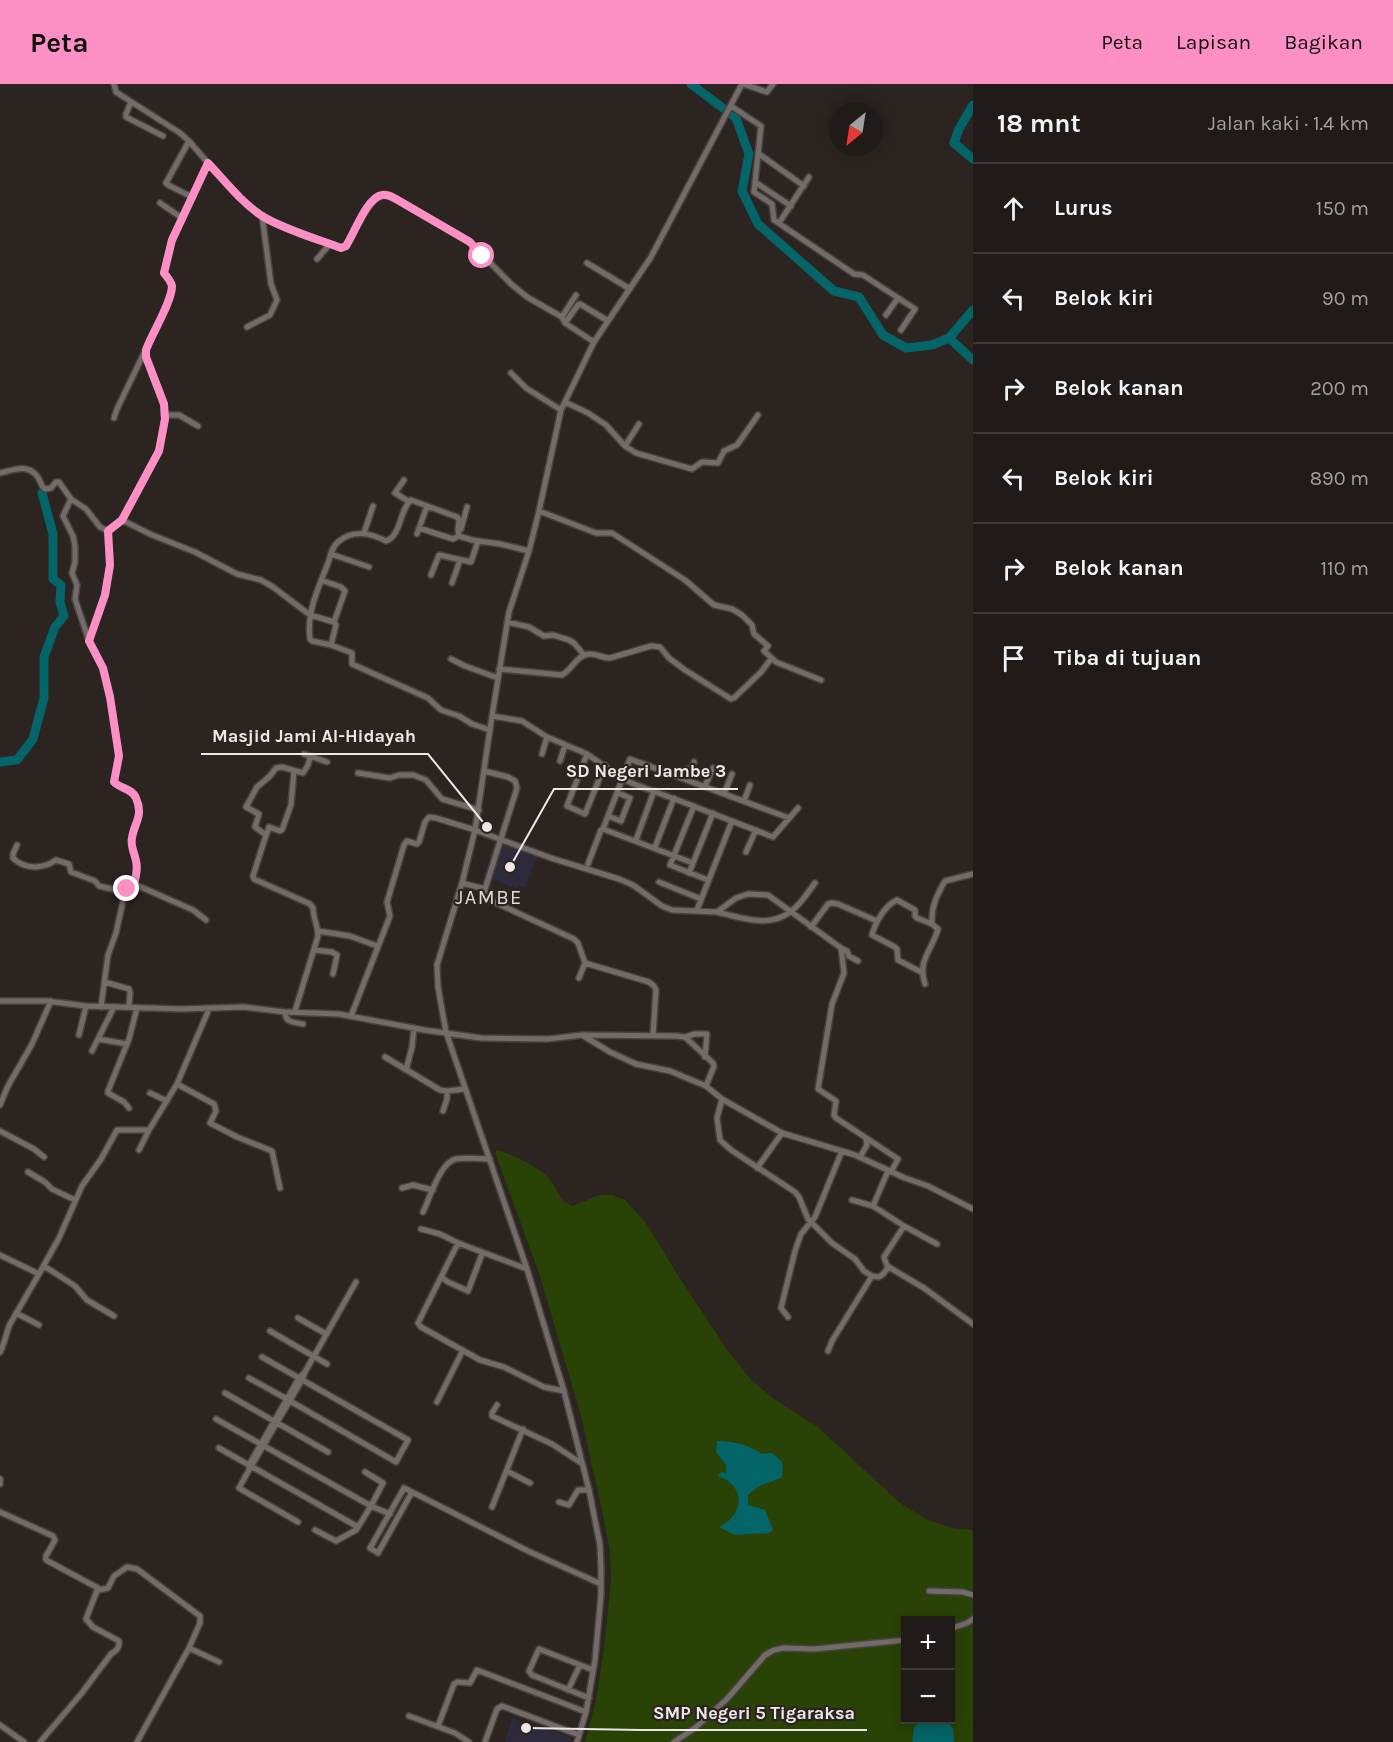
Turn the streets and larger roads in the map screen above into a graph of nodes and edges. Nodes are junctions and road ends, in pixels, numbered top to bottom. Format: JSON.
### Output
{"nodes":[{"id":1,"x":114,"y":84,"type":"edge"},
{"id":2,"x":743,"y":84,"type":"edge"},
{"id":3,"x":773,"y":84,"type":"edge"},
{"id":4,"x":131,"y":102,"type":"junction"},
{"id":5,"x":730,"y":108,"type":"junction"},
{"id":6,"x":163,"y":136,"type":"dead end"},
{"id":7,"x":189,"y":141,"type":"junction"},
{"id":8,"x":759,"y":154,"type":"junction"},
{"id":9,"x":208,"y":163,"type":"junction"},
{"id":10,"x":809,"y":177,"type":"dead end"},
{"id":11,"x":755,"y":182,"type":"junction"},
{"id":12,"x":804,"y":186,"type":"junction"},
{"id":13,"x":192,"y":197,"type":"junction"},
{"id":14,"x":160,"y":203,"type":"dead end"},
{"id":15,"x":791,"y":206,"type":"junction"},
{"id":16,"x":262,"y":216,"type":"junction"},
{"id":17,"x":182,"y":218,"type":"junction"},
{"id":18,"x":779,"y":224,"type":"junction"},
{"id":19,"x":330,"y":244,"type":"junction"},
{"id":20,"x":316,"y":259,"type":"dead end"},
{"id":21,"x":587,"y":263,"type":"dead end"},
{"id":22,"x":630,"y":290,"type":"junction"},
{"id":23,"x":576,"y":295,"type":"dead end"},
{"id":24,"x":898,"y":298,"type":"junction"},
{"id":25,"x":886,"y":315,"type":"dead end"},
{"id":26,"x":562,"y":317,"type":"junction"},
{"id":27,"x":608,"y":321,"type":"junction"},
{"id":28,"x":565,"y":323,"type":"junction"},
{"id":29,"x":247,"y":327,"type":"dead end"},
{"id":30,"x":901,"y":330,"type":"dead end"},
{"id":31,"x":594,"y":342,"type":"junction"},
{"id":32,"x":146,"y":350,"type":"junction"},
{"id":33,"x":511,"y":373,"type":"dead end"},
{"id":34,"x":565,"y":402,"type":"junction"},
{"id":35,"x":561,"y":410,"type":"junction"},
{"id":36,"x":164,"y":415,"type":"junction"},
{"id":37,"x":758,"y":415,"type":"dead end"},
{"id":38,"x":114,"y":418,"type":"dead end"},
{"id":39,"x":639,"y":424,"type":"dead end"},
{"id":40,"x":198,"y":426,"type":"dead end"},
{"id":41,"x":625,"y":446,"type":"junction"},
{"id":42,"x":0,"y":473,"type":"edge"},
{"id":43,"x":404,"y":480,"type":"dead end"},
{"id":44,"x":71,"y":499,"type":"junction"},
{"id":45,"x":408,"y":501,"type":"junction"},
{"id":46,"x":373,"y":506,"type":"dead end"},
{"id":47,"x":427,"y":506,"type":"junction"},
{"id":48,"x":467,"y":507,"type":"dead end"},
{"id":49,"x":539,"y":511,"type":"junction"},
{"id":50,"x":122,"y":520,"type":"junction"},
{"id":51,"x":108,"y":531,"type":"junction"},
{"id":52,"x":364,"y":533,"type":"junction"},
{"id":53,"x":459,"y":537,"type":"junction"},
{"id":54,"x":477,"y":541,"type":"junction"},
{"id":55,"x":529,"y":551,"type":"junction"},
{"id":56,"x":331,"y":554,"type":"junction"},
{"id":57,"x":460,"y":560,"type":"junction"},
{"id":58,"x":369,"y":567,"type":"dead end"},
{"id":59,"x":431,"y":575,"type":"dead end"},
{"id":60,"x":321,"y":580,"type":"junction"},
{"id":61,"x":452,"y":583,"type":"dead end"},
{"id":62,"x":310,"y":615,"type":"junction"},
{"id":63,"x":334,"y":622,"type":"junction"},
{"id":64,"x":507,"y":622,"type":"junction"},
{"id":65,"x":89,"y":641,"type":"junction"},
{"id":66,"x":331,"y":645,"type":"junction"},
{"id":67,"x":584,"y":655,"type":"junction"},
{"id":68,"x":452,"y":659,"type":"dead end"},
{"id":69,"x":771,"y":659,"type":"junction"},
{"id":70,"x":499,"y":669,"type":"junction"},
{"id":71,"x":498,"y":678,"type":"junction"},
{"id":72,"x":821,"y":680,"type":"dead end"},
{"id":73,"x":492,"y":716,"type":"junction"},
{"id":74,"x":490,"y":730,"type":"junction"},
{"id":75,"x":547,"y":738,"type":"junction"},
{"id":76,"x":565,"y":746,"type":"junction"},
{"id":77,"x":542,"y":754,"type":"dead end"},
{"id":78,"x":587,"y":754,"type":"junction"},
{"id":79,"x":560,"y":761,"type":"dead end"},
{"id":80,"x":327,"y":762,"type":"dead end"},
{"id":81,"x":693,"y":762,"type":"dead end"},
{"id":82,"x":605,"y":765,"type":"junction"},
{"id":83,"x":691,"y":768,"type":"junction"},
{"id":84,"x":713,"y":768,"type":"dead end"},
{"id":85,"x":294,"y":771,"type":"junction"},
{"id":86,"x":484,"y":771,"type":"junction"},
{"id":87,"x":358,"y":773,"type":"dead end"},
{"id":88,"x":672,"y":773,"type":"junction"},
{"id":89,"x":732,"y":774,"type":"dead end"},
{"id":90,"x":623,"y":779,"type":"junction"},
{"id":91,"x":686,"y":779,"type":"junction"},
{"id":92,"x":750,"y":785,"type":"dead end"},
{"id":93,"x":705,"y":786,"type":"junction"},
{"id":94,"x":654,"y":791,"type":"junction"},
{"id":95,"x":618,"y":793,"type":"junction"},
{"id":96,"x":724,"y":794,"type":"junction"},
{"id":97,"x":674,"y":798,"type":"junction"},
{"id":98,"x":744,"y":801,"type":"junction"},
{"id":99,"x":694,"y":806,"type":"junction"},
{"id":100,"x":798,"y":808,"type":"dead end"},
{"id":101,"x":479,"y":810,"type":"junction"},
{"id":102,"x":713,"y":813,"type":"junction"},
{"id":103,"x":609,"y":816,"type":"junction"},
{"id":104,"x":789,"y":818,"type":"junction"},
{"id":105,"x":732,"y":821,"type":"junction"},
{"id":106,"x":603,"y":829,"type":"junction"},
{"id":107,"x":475,"y":830,"type":"junction"},
{"id":108,"x":756,"y":830,"type":"junction"},
{"id":109,"x":266,"y":836,"type":"junction"},
{"id":110,"x":501,"y":840,"type":"junction"},
{"id":111,"x":636,"y":840,"type":"junction"},
{"id":112,"x":17,"y":845,"type":"dead end"},
{"id":113,"x":655,"y":847,"type":"junction"},
{"id":114,"x":746,"y":852,"type":"dead end"},
{"id":115,"x":674,"y":855,"type":"junction"},
{"id":116,"x":693,"y":863,"type":"junction"},
{"id":117,"x":588,"y":864,"type":"dead end"},
{"id":118,"x":689,"y":873,"type":"junction"},
{"id":119,"x":973,"y":874,"type":"edge"},
{"id":120,"x":708,"y":880,"type":"junction"},
{"id":121,"x":659,"y":882,"type":"dead end"},
{"id":122,"x":462,"y":883,"type":"junction"},
{"id":123,"x":134,"y":884,"type":"junction"},
{"id":124,"x":815,"y":884,"type":"dead end"},
{"id":125,"x":485,"y":889,"type":"junction"},
{"id":126,"x":125,"y":892,"type":"junction"},
{"id":127,"x":701,"y":899,"type":"junction"},
{"id":128,"x":697,"y":910,"type":"junction"},
{"id":129,"x":791,"y":911,"type":"junction"},
{"id":130,"x":717,"y":912,"type":"junction"},
{"id":131,"x":206,"y":920,"type":"dead end"},
{"id":132,"x":877,"y":921,"type":"junction"},
{"id":133,"x":932,"y":924,"type":"junction"},
{"id":134,"x":811,"y":927,"type":"junction"},
{"id":135,"x":318,"y":931,"type":"junction"},
{"id":136,"x":377,"y":946,"type":"junction"},
{"id":137,"x":841,"y":948,"type":"junction"},
{"id":138,"x":314,"y":950,"type":"junction"},
{"id":139,"x":858,"y":961,"type":"dead end"},
{"id":140,"x":585,"y":963,"type":"junction"},
{"id":141,"x":921,"y":972,"type":"junction"},
{"id":142,"x":333,"y":974,"type":"dead end"},
{"id":143,"x":579,"y":978,"type":"dead end"},
{"id":144,"x":105,"y":982,"type":"junction"},
{"id":145,"x":925,"y":984,"type":"dead end"},
{"id":146,"x":0,"y":1001,"type":"edge"},
{"id":147,"x":51,"y":1001,"type":"junction"},
{"id":148,"x":86,"y":1006,"type":"junction"},
{"id":149,"x":101,"y":1006,"type":"junction"},
{"id":150,"x":114,"y":1007,"type":"junction"},
{"id":151,"x":129,"y":1007,"type":"junction"},
{"id":152,"x":136,"y":1008,"type":"junction"},
{"id":153,"x":208,"y":1009,"type":"junction"},
{"id":154,"x":295,"y":1011,"type":"junction"},
{"id":155,"x":285,"y":1012,"type":"junction"},
{"id":156,"x":351,"y":1016,"type":"junction"},
{"id":157,"x":303,"y":1024,"type":"dead end"},
{"id":158,"x":414,"y":1028,"type":"junction"},
{"id":159,"x":446,"y":1032,"type":"junction"},
{"id":160,"x":79,"y":1035,"type":"dead end"},
{"id":161,"x":582,"y":1035,"type":"junction"},
{"id":162,"x":653,"y":1035,"type":"junction"},
{"id":163,"x":685,"y":1037,"type":"junction"},
{"id":164,"x":98,"y":1040,"type":"junction"},
{"id":165,"x":127,"y":1044,"type":"junction"},
{"id":166,"x":92,"y":1051,"type":"dead end"},
{"id":167,"x":385,"y":1057,"type":"dead end"},
{"id":168,"x":705,"y":1057,"type":"junction"},
{"id":169,"x":406,"y":1070,"type":"junction"},
{"id":170,"x":177,"y":1084,"type":"junction"},
{"id":171,"x":706,"y":1086,"type":"junction"},
{"id":172,"x":465,"y":1089,"type":"junction"},
{"id":173,"x":447,"y":1091,"type":"junction"},
{"id":174,"x":150,"y":1093,"type":"dead end"},
{"id":175,"x":1,"y":1097,"type":"edge"},
{"id":176,"x":722,"y":1099,"type":"junction"},
{"id":177,"x":167,"y":1101,"type":"junction"},
{"id":178,"x":0,"y":1105,"type":"edge"},
{"id":179,"x":129,"y":1108,"type":"dead end"},
{"id":180,"x":443,"y":1111,"type":"dead end"},
{"id":181,"x":148,"y":1130,"type":"junction"},
{"id":182,"x":0,"y":1131,"type":"edge"},
{"id":183,"x":782,"y":1133,"type":"junction"},
{"id":184,"x":866,"y":1139,"type":"junction"},
{"id":185,"x":139,"y":1150,"type":"dead end"},
{"id":186,"x":842,"y":1151,"type":"junction"},
{"id":187,"x":44,"y":1157,"type":"dead end"},
{"id":188,"x":860,"y":1157,"type":"junction"},
{"id":189,"x":490,"y":1159,"type":"junction"},
{"id":190,"x":757,"y":1168,"type":"junction"},
{"id":191,"x":28,"y":1172,"type":"dead end"},
{"id":192,"x":890,"y":1172,"type":"junction"},
{"id":193,"x":280,"y":1188,"type":"dead end"},
{"id":194,"x":402,"y":1188,"type":"dead end"},
{"id":195,"x":433,"y":1190,"type":"junction"},
{"id":196,"x":75,"y":1200,"type":"junction"},
{"id":197,"x":852,"y":1200,"type":"dead end"},
{"id":198,"x":873,"y":1206,"type":"junction"},
{"id":199,"x":973,"y":1209,"type":"edge"},
{"id":200,"x":423,"y":1212,"type":"dead end"},
{"id":201,"x":811,"y":1222,"type":"junction"},
{"id":202,"x":904,"y":1226,"type":"junction"},
{"id":203,"x":421,"y":1229,"type":"dead end"},
{"id":204,"x":458,"y":1244,"type":"junction"},
{"id":205,"x":937,"y":1244,"type":"dead end"},
{"id":206,"x":482,"y":1254,"type":"junction"},
{"id":207,"x":0,"y":1255,"type":"edge"},
{"id":208,"x":44,"y":1266,"type":"junction"},
{"id":209,"x":889,"y":1267,"type":"junction"},
{"id":210,"x":527,"y":1269,"type":"junction"},
{"id":211,"x":39,"y":1274,"type":"junction"},
{"id":212,"x":872,"y":1276,"type":"junction"},
{"id":213,"x":441,"y":1277,"type":"junction"},
{"id":214,"x":356,"y":1282,"type":"dead end"},
{"id":215,"x":16,"y":1313,"type":"junction"},
{"id":216,"x":114,"y":1316,"type":"dead end"},
{"id":217,"x":788,"y":1317,"type":"dead end"},
{"id":218,"x":298,"y":1318,"type":"dead end"},
{"id":219,"x":973,"y":1324,"type":"edge"},
{"id":220,"x":39,"y":1325,"type":"dead end"},
{"id":221,"x":270,"y":1331,"type":"dead end"},
{"id":222,"x":326,"y":1334,"type":"junction"},
{"id":223,"x":463,"y":1350,"type":"junction"},
{"id":224,"x":828,"y":1351,"type":"dead end"},
{"id":225,"x":0,"y":1352,"type":"edge"},
{"id":226,"x":314,"y":1356,"type":"junction"},
{"id":227,"x":262,"y":1357,"type":"dead end"},
{"id":228,"x":327,"y":1364,"type":"dead end"},
{"id":229,"x":249,"y":1378,"type":"dead end"},
{"id":230,"x":301,"y":1379,"type":"junction"},
{"id":231,"x":564,"y":1391,"type":"junction"},
{"id":232,"x":225,"y":1394,"type":"dead end"},
{"id":233,"x":289,"y":1400,"type":"junction"},
{"id":234,"x":437,"y":1402,"type":"dead end"},
{"id":235,"x":497,"y":1405,"type":"dead end"},
{"id":236,"x":216,"y":1419,"type":"dead end"},
{"id":237,"x":276,"y":1422,"type":"junction"},
{"id":238,"x":523,"y":1429,"type":"junction"},
{"id":239,"x":263,"y":1445,"type":"junction"},
{"id":240,"x":219,"y":1448,"type":"dead end"},
{"id":241,"x":328,"y":1452,"type":"dead end"},
{"id":242,"x":581,"y":1463,"type":"junction"},
{"id":243,"x":250,"y":1467,"type":"junction"},
{"id":244,"x":507,"y":1471,"type":"junction"},
{"id":245,"x":365,"y":1472,"type":"dead end"},
{"id":246,"x":0,"y":1479,"type":"edge"},
{"id":247,"x":530,"y":1483,"type":"dead end"},
{"id":248,"x":0,"y":1484,"type":"edge"},
{"id":249,"x":588,"y":1490,"type":"junction"},
{"id":250,"x":412,"y":1492,"type":"junction"},
{"id":251,"x":559,"y":1502,"type":"dead end"},
{"id":252,"x":370,"y":1506,"type":"junction"},
{"id":253,"x":492,"y":1507,"type":"dead end"},
{"id":254,"x":0,"y":1512,"type":"edge"},
{"id":255,"x":390,"y":1514,"type":"junction"},
{"id":256,"x":298,"y":1522,"type":"dead end"},
{"id":257,"x":358,"y":1527,"type":"junction"},
{"id":258,"x":315,"y":1530,"type":"dead end"},
{"id":259,"x":601,"y":1584,"type":"junction"},
{"id":260,"x":99,"y":1590,"type":"junction"},
{"id":261,"x":929,"y":1592,"type":"dead end"},
{"id":262,"x":973,"y":1595,"type":"edge"},
{"id":263,"x":973,"y":1619,"type":"edge"},
{"id":264,"x":955,"y":1628,"type":"edge"},
{"id":265,"x":901,"y":1640,"type":"edge"},
{"id":266,"x":189,"y":1648,"type":"junction"},
{"id":267,"x":219,"y":1662,"type":"dead end"},
{"id":268,"x":580,"y":1665,"type":"junction"},
{"id":269,"x":593,"y":1670,"type":"junction"},
{"id":270,"x":568,"y":1690,"type":"junction"},
{"id":271,"x":589,"y":1698,"type":"junction"},
{"id":272,"x":586,"y":1712,"type":"junction"},
{"id":273,"x":409,"y":1716,"type":"dead end"},
{"id":274,"x":0,"y":1725,"type":"edge"},
{"id":275,"x":438,"y":1726,"type":"junction"},
{"id":276,"x":579,"y":1735,"type":"junction"},
{"id":277,"x":24,"y":1742,"type":"edge"},
{"id":278,"x":40,"y":1742,"type":"edge"},
{"id":279,"x":138,"y":1742,"type":"edge"},
{"id":280,"x":469,"y":1742,"type":"edge"},
{"id":281,"x":485,"y":1742,"type":"edge"},
{"id":282,"x":577,"y":1742,"type":"edge"},
{"id":283,"x":674,"y":1742,"type":"edge"}],
"edges":[{"from":1,"to":4,"type":"street"},
{"from":2,"to":3,"type":"street"},
{"from":2,"to":5,"type":"street"},
{"from":4,"to":6,"type":"street"},
{"from":4,"to":7,"type":"street"},
{"from":5,"to":8,"type":"street"},
{"from":5,"to":22,"type":"street"},
{"from":7,"to":9,"type":"street"},
{"from":7,"to":13,"type":"street"},
{"from":8,"to":11,"type":"street"},
{"from":8,"to":12,"type":"street"},
{"from":9,"to":13,"type":"street"},
{"from":9,"to":16,"type":"street"},
{"from":10,"to":12,"type":"street"},
{"from":11,"to":15,"type":"street"},
{"from":11,"to":18,"type":"street"},
{"from":12,"to":15,"type":"street"},
{"from":13,"to":17,"type":"street"},
{"from":14,"to":17,"type":"street"},
{"from":15,"to":18,"type":"street"},
{"from":16,"to":19,"type":"street"},
{"from":16,"to":29,"type":"street"},
{"from":17,"to":32,"type":"street"},
{"from":18,"to":24,"type":"street"},
{"from":19,"to":20,"type":"street"},
{"from":19,"to":26,"type":"street"},
{"from":21,"to":22,"type":"street"},
{"from":22,"to":27,"type":"street"},
{"from":23,"to":26,"type":"street"},
{"from":24,"to":25,"type":"street"},
{"from":24,"to":30,"type":"street"},
{"from":26,"to":28,"type":"street"},
{"from":27,"to":28,"type":"street"},
{"from":27,"to":31,"type":"street"},
{"from":28,"to":31,"type":"street"},
{"from":31,"to":34,"type":"street"},
{"from":32,"to":36,"type":"street"},
{"from":32,"to":38,"type":"street"},
{"from":33,"to":35,"type":"street"},
{"from":34,"to":35,"type":"street"},
{"from":34,"to":41,"type":"street"},
{"from":35,"to":49,"type":"street"},
{"from":36,"to":40,"type":"street"},
{"from":36,"to":50,"type":"street"},
{"from":37,"to":41,"type":"street"},
{"from":39,"to":41,"type":"street"},
{"from":42,"to":44,"type":"street"},
{"from":43,"to":45,"type":"street"},
{"from":44,"to":51,"type":"street"},
{"from":44,"to":65,"type":"street"},
{"from":45,"to":47,"type":"street"},
{"from":45,"to":52,"type":"street"},
{"from":46,"to":52,"type":"street"},
{"from":47,"to":53,"type":"street"},
{"from":47,"to":53,"type":"street"},
{"from":48,"to":53,"type":"street"},
{"from":49,"to":55,"type":"street"},
{"from":49,"to":69,"type":"street"},
{"from":50,"to":51,"type":"street"},
{"from":50,"to":62,"type":"street"},
{"from":51,"to":65,"type":"street"},
{"from":52,"to":56,"type":"street"},
{"from":53,"to":54,"type":"street"},
{"from":54,"to":55,"type":"street"},
{"from":54,"to":57,"type":"street"},
{"from":55,"to":64,"type":"street"},
{"from":56,"to":58,"type":"street"},
{"from":56,"to":60,"type":"street"},
{"from":57,"to":59,"type":"street"},
{"from":57,"to":61,"type":"street"},
{"from":60,"to":62,"type":"street"},
{"from":60,"to":63,"type":"street"},
{"from":62,"to":63,"type":"street"},
{"from":62,"to":66,"type":"street"},
{"from":63,"to":66,"type":"street"},
{"from":64,"to":67,"type":"street"},
{"from":64,"to":70,"type":"street"},
{"from":65,"to":123,"type":"street"},
{"from":66,"to":74,"type":"street"},
{"from":67,"to":69,"type":"street"},
{"from":67,"to":70,"type":"street"},
{"from":68,"to":71,"type":"street"},
{"from":69,"to":72,"type":"street"},
{"from":70,"to":71,"type":"street"},
{"from":71,"to":73,"type":"street"},
{"from":73,"to":74,"type":"street"},
{"from":73,"to":75,"type":"street"},
{"from":74,"to":86,"type":"street"},
{"from":75,"to":76,"type":"street"},
{"from":75,"to":77,"type":"street"},
{"from":76,"to":78,"type":"street"},
{"from":76,"to":79,"type":"street"},
{"from":78,"to":82,"type":"street"},
{"from":78,"to":82,"type":"street"},
{"from":80,"to":85,"type":"street"},
{"from":81,"to":83,"type":"street"},
{"from":82,"to":90,"type":"street"},
{"from":83,"to":88,"type":"street"},
{"from":83,"to":91,"type":"street"},
{"from":84,"to":93,"type":"street"},
{"from":85,"to":109,"type":"street"},
{"from":85,"to":109,"type":"street"},
{"from":86,"to":101,"type":"street"},
{"from":86,"to":110,"type":"street"},
{"from":87,"to":101,"type":"street"},
{"from":88,"to":90,"type":"street"},
{"from":88,"to":91,"type":"street"},
{"from":89,"to":96,"type":"street"},
{"from":90,"to":94,"type":"street"},
{"from":90,"to":95,"type":"street"},
{"from":91,"to":93,"type":"street"},
{"from":92,"to":98,"type":"street"},
{"from":93,"to":96,"type":"street"},
{"from":94,"to":97,"type":"street"},
{"from":94,"to":111,"type":"street"},
{"from":95,"to":103,"type":"street"},
{"from":95,"to":103,"type":"street"},
{"from":96,"to":98,"type":"street"},
{"from":97,"to":99,"type":"street"},
{"from":97,"to":113,"type":"street"},
{"from":98,"to":104,"type":"street"},
{"from":99,"to":102,"type":"street"},
{"from":99,"to":115,"type":"street"},
{"from":100,"to":104,"type":"street"},
{"from":101,"to":107,"type":"street"},
{"from":102,"to":105,"type":"street"},
{"from":102,"to":116,"type":"street"},
{"from":103,"to":106,"type":"street"},
{"from":104,"to":108,"type":"street"},
{"from":105,"to":108,"type":"street"},
{"from":105,"to":120,"type":"street"},
{"from":106,"to":111,"type":"street"},
{"from":106,"to":117,"type":"street"},
{"from":107,"to":110,"type":"street"},
{"from":107,"to":122,"type":"street"},
{"from":107,"to":136,"type":"street"},
{"from":108,"to":114,"type":"street"},
{"from":109,"to":135,"type":"street"},
{"from":110,"to":125,"type":"street"},
{"from":110,"to":128,"type":"street"},
{"from":111,"to":113,"type":"street"},
{"from":112,"to":126,"type":"street"},
{"from":113,"to":115,"type":"street"},
{"from":115,"to":116,"type":"street"},
{"from":115,"to":118,"type":"street"},
{"from":116,"to":118,"type":"street"},
{"from":118,"to":120,"type":"street"},
{"from":119,"to":133,"type":"street"},
{"from":120,"to":127,"type":"street"},
{"from":121,"to":127,"type":"street"},
{"from":122,"to":125,"type":"street"},
{"from":122,"to":159,"type":"street"},
{"from":123,"to":126,"type":"street"},
{"from":123,"to":131,"type":"street"},
{"from":124,"to":129,"type":"street"},
{"from":125,"to":140,"type":"street"},
{"from":126,"to":144,"type":"street"},
{"from":127,"to":128,"type":"street"},
{"from":128,"to":130,"type":"street"},
{"from":129,"to":130,"type":"street"},
{"from":129,"to":130,"type":"street"},
{"from":129,"to":134,"type":"street"},
{"from":132,"to":133,"type":"street"},
{"from":132,"to":134,"type":"street"},
{"from":132,"to":141,"type":"street"},
{"from":133,"to":141,"type":"street"},
{"from":134,"to":137,"type":"street"},
{"from":135,"to":136,"type":"street"},
{"from":135,"to":138,"type":"street"},
{"from":136,"to":156,"type":"street"},
{"from":137,"to":139,"type":"street"},
{"from":137,"to":184,"type":"street"},
{"from":138,"to":142,"type":"street"},
{"from":138,"to":154,"type":"street"},
{"from":140,"to":143,"type":"street"},
{"from":140,"to":162,"type":"street"},
{"from":141,"to":145,"type":"street"},
{"from":144,"to":149,"type":"street"},
{"from":144,"to":151,"type":"street"},
{"from":146,"to":147,"type":"street"},
{"from":147,"to":148,"type":"street"},
{"from":147,"to":175,"type":"street"},
{"from":148,"to":149,"type":"street"},
{"from":148,"to":160,"type":"street"},
{"from":149,"to":150,"type":"street"},
{"from":150,"to":151,"type":"street"},
{"from":150,"to":164,"type":"street"},
{"from":151,"to":152,"type":"street"},
{"from":152,"to":153,"type":"street"},
{"from":152,"to":165,"type":"street"},
{"from":153,"to":155,"type":"street"},
{"from":153,"to":170,"type":"street"},
{"from":154,"to":155,"type":"street"},
{"from":154,"to":156,"type":"street"},
{"from":155,"to":157,"type":"street"},
{"from":156,"to":158,"type":"street"},
{"from":158,"to":159,"type":"street"},
{"from":158,"to":169,"type":"street"},
{"from":159,"to":161,"type":"street"},
{"from":159,"to":172,"type":"street"},
{"from":161,"to":162,"type":"street"},
{"from":161,"to":171,"type":"street"},
{"from":162,"to":163,"type":"street"},
{"from":163,"to":168,"type":"street"},
{"from":163,"to":168,"type":"street"},
{"from":164,"to":165,"type":"street"},
{"from":164,"to":166,"type":"street"},
{"from":165,"to":179,"type":"street"},
{"from":167,"to":169,"type":"street"},
{"from":168,"to":171,"type":"street"},
{"from":169,"to":173,"type":"street"},
{"from":170,"to":177,"type":"street"},
{"from":170,"to":193,"type":"street"},
{"from":171,"to":176,"type":"street"},
{"from":172,"to":173,"type":"street"},
{"from":172,"to":189,"type":"street"},
{"from":173,"to":180,"type":"street"},
{"from":174,"to":177,"type":"street"},
{"from":175,"to":178,"type":"street"},
{"from":176,"to":183,"type":"street"},
{"from":176,"to":190,"type":"street"},
{"from":177,"to":181,"type":"street"},
{"from":181,"to":185,"type":"street"},
{"from":181,"to":196,"type":"street"},
{"from":182,"to":187,"type":"street"},
{"from":183,"to":186,"type":"street"},
{"from":183,"to":190,"type":"street"},
{"from":184,"to":188,"type":"street"},
{"from":184,"to":192,"type":"street"},
{"from":186,"to":188,"type":"street"},
{"from":186,"to":201,"type":"street"},
{"from":188,"to":192,"type":"street"},
{"from":189,"to":195,"type":"street"},
{"from":189,"to":210,"type":"street"},
{"from":190,"to":201,"type":"street"},
{"from":191,"to":196,"type":"street"},
{"from":192,"to":198,"type":"street"},
{"from":192,"to":199,"type":"street"},
{"from":194,"to":195,"type":"street"},
{"from":195,"to":200,"type":"street"},
{"from":196,"to":208,"type":"street"},
{"from":197,"to":198,"type":"street"},
{"from":198,"to":202,"type":"street"},
{"from":201,"to":212,"type":"street"},
{"from":201,"to":217,"type":"street"},
{"from":202,"to":205,"type":"street"},
{"from":202,"to":209,"type":"street"},
{"from":203,"to":204,"type":"street"},
{"from":204,"to":206,"type":"street"},
{"from":204,"to":213,"type":"street"},
{"from":206,"to":210,"type":"street"},
{"from":206,"to":213,"type":"street"},
{"from":207,"to":211,"type":"street"},
{"from":208,"to":211,"type":"street"},
{"from":208,"to":216,"type":"street"},
{"from":209,"to":212,"type":"street"},
{"from":209,"to":219,"type":"street"},
{"from":210,"to":231,"type":"street"},
{"from":211,"to":215,"type":"street"},
{"from":212,"to":224,"type":"street"},
{"from":213,"to":223,"type":"street"},
{"from":214,"to":222,"type":"street"},
{"from":215,"to":220,"type":"street"},
{"from":215,"to":225,"type":"street"},
{"from":218,"to":222,"type":"street"},
{"from":221,"to":226,"type":"street"},
{"from":222,"to":226,"type":"street"},
{"from":223,"to":231,"type":"street"},
{"from":223,"to":234,"type":"street"},
{"from":226,"to":228,"type":"street"},
{"from":226,"to":230,"type":"street"},
{"from":227,"to":230,"type":"street"},
{"from":229,"to":233,"type":"street"},
{"from":230,"to":233,"type":"street"},
{"from":230,"to":233,"type":"street"},
{"from":231,"to":242,"type":"street"},
{"from":232,"to":237,"type":"street"},
{"from":233,"to":237,"type":"street"},
{"from":235,"to":238,"type":"street"},
{"from":236,"to":239,"type":"street"},
{"from":237,"to":239,"type":"street"},
{"from":237,"to":241,"type":"street"},
{"from":238,"to":242,"type":"street"},
{"from":238,"to":244,"type":"street"},
{"from":239,"to":243,"type":"street"},
{"from":239,"to":252,"type":"street"},
{"from":240,"to":243,"type":"street"},
{"from":242,"to":249,"type":"street"},
{"from":243,"to":256,"type":"street"},
{"from":243,"to":257,"type":"street"},
{"from":244,"to":247,"type":"street"},
{"from":244,"to":253,"type":"street"},
{"from":245,"to":252,"type":"street"},
{"from":246,"to":248,"type":"street"},
{"from":249,"to":251,"type":"street"},
{"from":249,"to":259,"type":"street"},
{"from":250,"to":255,"type":"street"},
{"from":250,"to":255,"type":"street"},
{"from":250,"to":259,"type":"street"},
{"from":252,"to":255,"type":"street"},
{"from":252,"to":257,"type":"street"},
{"from":254,"to":260,"type":"street"},
{"from":257,"to":258,"type":"street"},
{"from":259,"to":269,"type":"street"},
{"from":260,"to":266,"type":"street"},
{"from":260,"to":278,"type":"street"},
{"from":261,"to":262,"type":"street"},
{"from":263,"to":264,"type":"street"},
{"from":265,"to":283,"type":"street"},
{"from":266,"to":267,"type":"street"},
{"from":266,"to":279,"type":"street"},
{"from":268,"to":269,"type":"street"},
{"from":268,"to":270,"type":"street"},
{"from":268,"to":270,"type":"street"},
{"from":269,"to":271,"type":"street"},
{"from":270,"to":271,"type":"street"},
{"from":271,"to":272,"type":"street"},
{"from":272,"to":275,"type":"street"},
{"from":272,"to":276,"type":"street"},
{"from":273,"to":275,"type":"street"},
{"from":274,"to":277,"type":"street"},
{"from":275,"to":280,"type":"street"},
{"from":276,"to":281,"type":"street"},
{"from":276,"to":282,"type":"street"}]}
